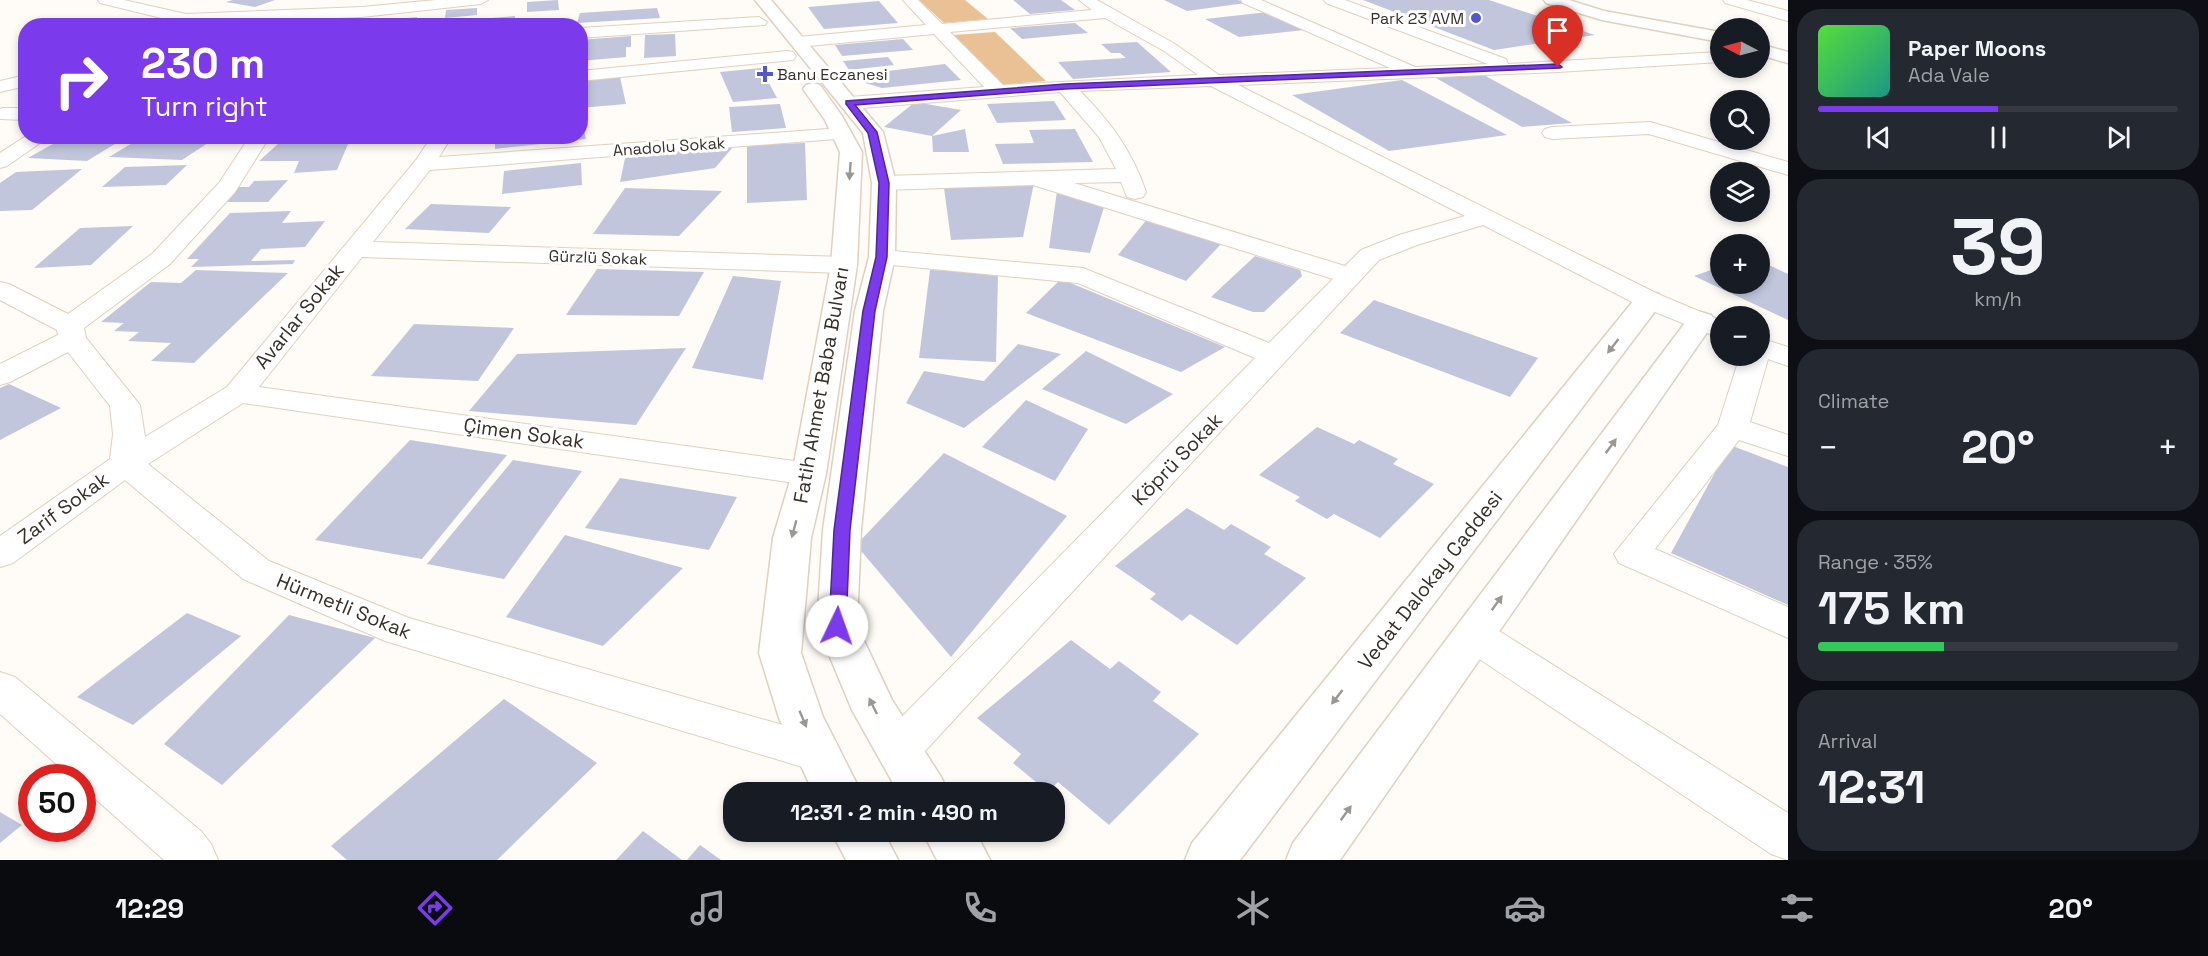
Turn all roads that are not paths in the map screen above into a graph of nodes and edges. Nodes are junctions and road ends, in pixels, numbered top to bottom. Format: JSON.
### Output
{"nodes":[{"id":1,"x":105,"y":0,"type":"edge"},
{"id":2,"x":481,"y":0,"type":"edge"},
{"id":3,"x":910,"y":0,"type":"edge"},
{"id":4,"x":1086,"y":0,"type":"edge"},
{"id":5,"x":1248,"y":0,"type":"edge"},
{"id":6,"x":1331,"y":0,"type":"edge"},
{"id":7,"x":1552,"y":0,"type":"edge"},
{"id":8,"x":1574,"y":0,"type":"edge"},
{"id":9,"x":1600,"y":0,"type":"edge"},
{"id":10,"x":1730,"y":0,"type":"edge"},
{"id":11,"x":755,"y":7,"type":"edge"},
{"id":12,"x":143,"y":8,"type":"junction"},
{"id":13,"x":1106,"y":13,"type":"junction"},
{"id":14,"x":1695,"y":16,"type":"dead end"},
{"id":15,"x":1788,"y":16,"type":"edge"},
{"id":16,"x":235,"y":17,"type":"junction"},
{"id":17,"x":1655,"y":17,"type":"junction"},
{"id":18,"x":182,"y":18,"type":"edge"},
{"id":19,"x":210,"y":18,"type":"edge"},
{"id":20,"x":232,"y":18,"type":"edge"},
{"id":21,"x":298,"y":18,"type":"edge"},
{"id":22,"x":366,"y":18,"type":"edge"},
{"id":23,"x":1710,"y":20,"type":"edge"},
{"id":24,"x":1710,"y":28,"type":"edge"},
{"id":25,"x":940,"y":29,"type":"junction"},
{"id":26,"x":588,"y":32,"type":"edge"},
{"id":27,"x":1710,"y":34,"type":"edge"},
{"id":28,"x":1710,"y":35,"type":"edge"},
{"id":29,"x":793,"y":49,"type":"junction"},
{"id":30,"x":1710,"y":58,"type":"edge"},
{"id":31,"x":18,"y":66,"type":"edge"},
{"id":32,"x":1515,"y":69,"type":"junction"},
{"id":33,"x":0,"y":71,"type":"edge"},
{"id":34,"x":1412,"y":72,"type":"junction"},
{"id":35,"x":588,"y":75,"type":"edge"},
{"id":36,"x":1216,"y":81,"type":"junction"},
{"id":37,"x":18,"y":82,"type":"edge"},
{"id":38,"x":1065,"y":86,"type":"junction"},
{"id":39,"x":0,"y":87,"type":"edge"},
{"id":40,"x":998,"y":92,"type":"junction"},
{"id":41,"x":849,"y":103,"type":"junction"},
{"id":42,"x":1,"y":114,"type":"edge"},
{"id":43,"x":18,"y":114,"type":"edge"},
{"id":44,"x":1552,"y":133,"type":"dead end"},
{"id":45,"x":842,"y":134,"type":"junction"},
{"id":46,"x":28,"y":144,"type":"edge"},
{"id":47,"x":255,"y":144,"type":"edge"},
{"id":48,"x":437,"y":144,"type":"edge"},
{"id":49,"x":0,"y":162,"type":"edge"},
{"id":50,"x":424,"y":164,"type":"junction"},
{"id":51,"x":1788,"y":170,"type":"edge"},
{"id":52,"x":1131,"y":175,"type":"junction"},
{"id":53,"x":1034,"y":178,"type":"junction"},
{"id":54,"x":884,"y":183,"type":"junction"},
{"id":55,"x":1140,"y":210,"type":"junction"},
{"id":56,"x":1486,"y":218,"type":"junction"},
{"id":57,"x":353,"y":249,"type":"junction"},
{"id":58,"x":882,"y":257,"type":"junction"},
{"id":59,"x":844,"y":265,"type":"junction"},
{"id":60,"x":1351,"y":276,"type":"junction"},
{"id":61,"x":2,"y":293,"type":"edge"},
{"id":62,"x":1649,"y":300,"type":"junction"},
{"id":63,"x":1710,"y":326,"type":"edge"},
{"id":64,"x":1710,"y":327,"type":"edge"},
{"id":65,"x":71,"y":333,"type":"junction"},
{"id":66,"x":1770,"y":350,"type":"edge"},
{"id":67,"x":1276,"y":356,"type":"junction"},
{"id":68,"x":1788,"y":357,"type":"edge"},
{"id":69,"x":1751,"y":366,"type":"edge"},
{"id":70,"x":0,"y":376,"type":"edge"},
{"id":71,"x":238,"y":393,"type":"junction"},
{"id":72,"x":1733,"y":427,"type":"junction"},
{"id":73,"x":1788,"y":446,"type":"edge"},
{"id":74,"x":126,"y":463,"type":"junction"},
{"id":75,"x":809,"y":474,"type":"junction"},
{"id":76,"x":0,"y":554,"type":"edge"},
{"id":77,"x":1788,"y":623,"type":"edge"},
{"id":78,"x":1474,"y":635,"type":"junction"},
{"id":79,"x":0,"y":689,"type":"edge"},
{"id":80,"x":898,"y":750,"type":"junction"},
{"id":81,"x":819,"y":753,"type":"junction"},
{"id":82,"x":832,"y":782,"type":"edge"},
{"id":83,"x":918,"y":782,"type":"edge"},
{"id":84,"x":1788,"y":839,"type":"edge"},
{"id":85,"x":862,"y":842,"type":"edge"},
{"id":86,"x":954,"y":842,"type":"edge"},
{"id":87,"x":194,"y":860,"type":"edge"},
{"id":88,"x":873,"y":860,"type":"edge"},
{"id":89,"x":965,"y":860,"type":"edge"},
{"id":90,"x":1210,"y":860,"type":"edge"},
{"id":91,"x":1311,"y":860,"type":"edge"}],
"edges":[{"from":1,"to":12,"type":"street"},
{"from":2,"to":22,"type":"street"},
{"from":3,"to":25,"type":"street"},
{"from":4,"to":13,"type":"street"},
{"from":5,"to":34,"type":"street"},
{"from":6,"to":32,"type":"street"},
{"from":7,"to":28,"type":"main road"},
{"from":8,"to":17,"type":"main road"},
{"from":9,"to":17,"type":"main road"},
{"from":10,"to":15,"type":"street"},
{"from":11,"to":26,"type":"street"},
{"from":11,"to":29,"type":"main road","name":"Fatih Ahmet Baba Bulvarı"},
{"from":12,"to":16,"type":"street"},
{"from":12,"to":18,"type":"street"},
{"from":13,"to":25,"type":"street"},
{"from":13,"to":36,"type":"street"},
{"from":14,"to":23,"type":"main road"},
{"from":16,"to":19,"type":"street"},
{"from":16,"to":20,"type":"street"},
{"from":16,"to":21,"type":"street"},
{"from":17,"to":24,"type":"main road"},
{"from":17,"to":27,"type":"main road"},
{"from":25,"to":29,"type":"street"},
{"from":25,"to":40,"type":"street"},
{"from":29,"to":35,"type":"street"},
{"from":29,"to":41,"type":"main road","name":"Fatih Ahmet Baba Bulvarı"},
{"from":29,"to":45,"type":"main road","name":"Fatih Ahmet Baba Bulvarı"},
{"from":30,"to":32,"type":"street"},
{"from":31,"to":33,"type":"street"},
{"from":32,"to":34,"type":"street"},
{"from":34,"to":36,"type":"street"},
{"from":36,"to":38,"type":"street"},
{"from":36,"to":56,"type":"street"},
{"from":37,"to":39,"type":"street"},
{"from":38,"to":40,"type":"street"},
{"from":38,"to":52,"type":"street"},
{"from":40,"to":41,"type":"street"},
{"from":41,"to":54,"type":"main road","name":"Fatih Ahmet Baba Bulvarı"},
{"from":42,"to":43,"type":"street"},
{"from":44,"to":51,"type":"street"},
{"from":45,"to":50,"type":"street","name":"Anadolu Sokak"},
{"from":45,"to":59,"type":"main road","name":"Fatih Ahmet Baba Bulvarı","one_way":true},
{"from":46,"to":49,"type":"street"},
{"from":47,"to":65,"type":"street"},
{"from":48,"to":50,"type":"street","name":"Avarlar Sokak"},
{"from":50,"to":57,"type":"street","name":"Avarlar Sokak"},
{"from":52,"to":53,"type":"street"},
{"from":52,"to":55,"type":"street"},
{"from":53,"to":54,"type":"street"},
{"from":53,"to":55,"type":"street"},
{"from":54,"to":58,"type":"main road","name":"Fatih Ahmet Baba Bulvarı"},
{"from":55,"to":60,"type":"street"},
{"from":56,"to":60,"type":"street","name":"Köprü Sokak"},
{"from":56,"to":62,"type":"street"},
{"from":57,"to":59,"type":"street","name":"Gürzlü Sokak"},
{"from":57,"to":71,"type":"street","name":"Avarlar Sokak"},
{"from":58,"to":67,"type":"street"},
{"from":80,"to":58,"type":"main road","name":"Fatih Ahmet Baba Bulvarı","one_way":true},
{"from":59,"to":75,"type":"main road","name":"Fatih Ahmet Baba Bulvarı"},
{"from":60,"to":67,"type":"street","name":"Köprü Sokak"},
{"from":61,"to":65,"type":"street"},
{"from":62,"to":63,"type":"street"},
{"from":62,"to":90,"type":"main road","name":"Vedat Dalokay Caddesi","one_way":true},
{"from":78,"to":64,"type":"main road","one_way":true},
{"from":65,"to":70,"type":"street"},
{"from":65,"to":74,"type":"street"},
{"from":66,"to":68,"type":"street"},
{"from":67,"to":80,"type":"street","name":"Köprü Sokak"},
{"from":69,"to":72,"type":"street"},
{"from":71,"to":74,"type":"street","name":"Avarlar Sokak"},
{"from":71,"to":75,"type":"street","name":"Çimen Sokak"},
{"from":72,"to":73,"type":"street"},
{"from":72,"to":77,"type":"street"},
{"from":74,"to":76,"type":"street","name":"Zarif Sokak"},
{"from":74,"to":81,"type":"street","name":"Hürmetli Sokak"},
{"from":75,"to":81,"type":"main road","name":"Fatih Ahmet Baba Bulvarı","one_way":true},
{"from":78,"to":84,"type":"street"},
{"from":91,"to":78,"type":"main road","one_way":true},
{"from":79,"to":87,"type":"street"},
{"from":80,"to":83,"type":"main road","name":"Fatih Ahmet Baba Bulvarı"},
{"from":81,"to":82,"type":"main road","name":"Fatih Ahmet Baba Bulvarı"},
{"from":85,"to":88,"type":"main road"},
{"from":86,"to":89,"type":"main road"}]}
